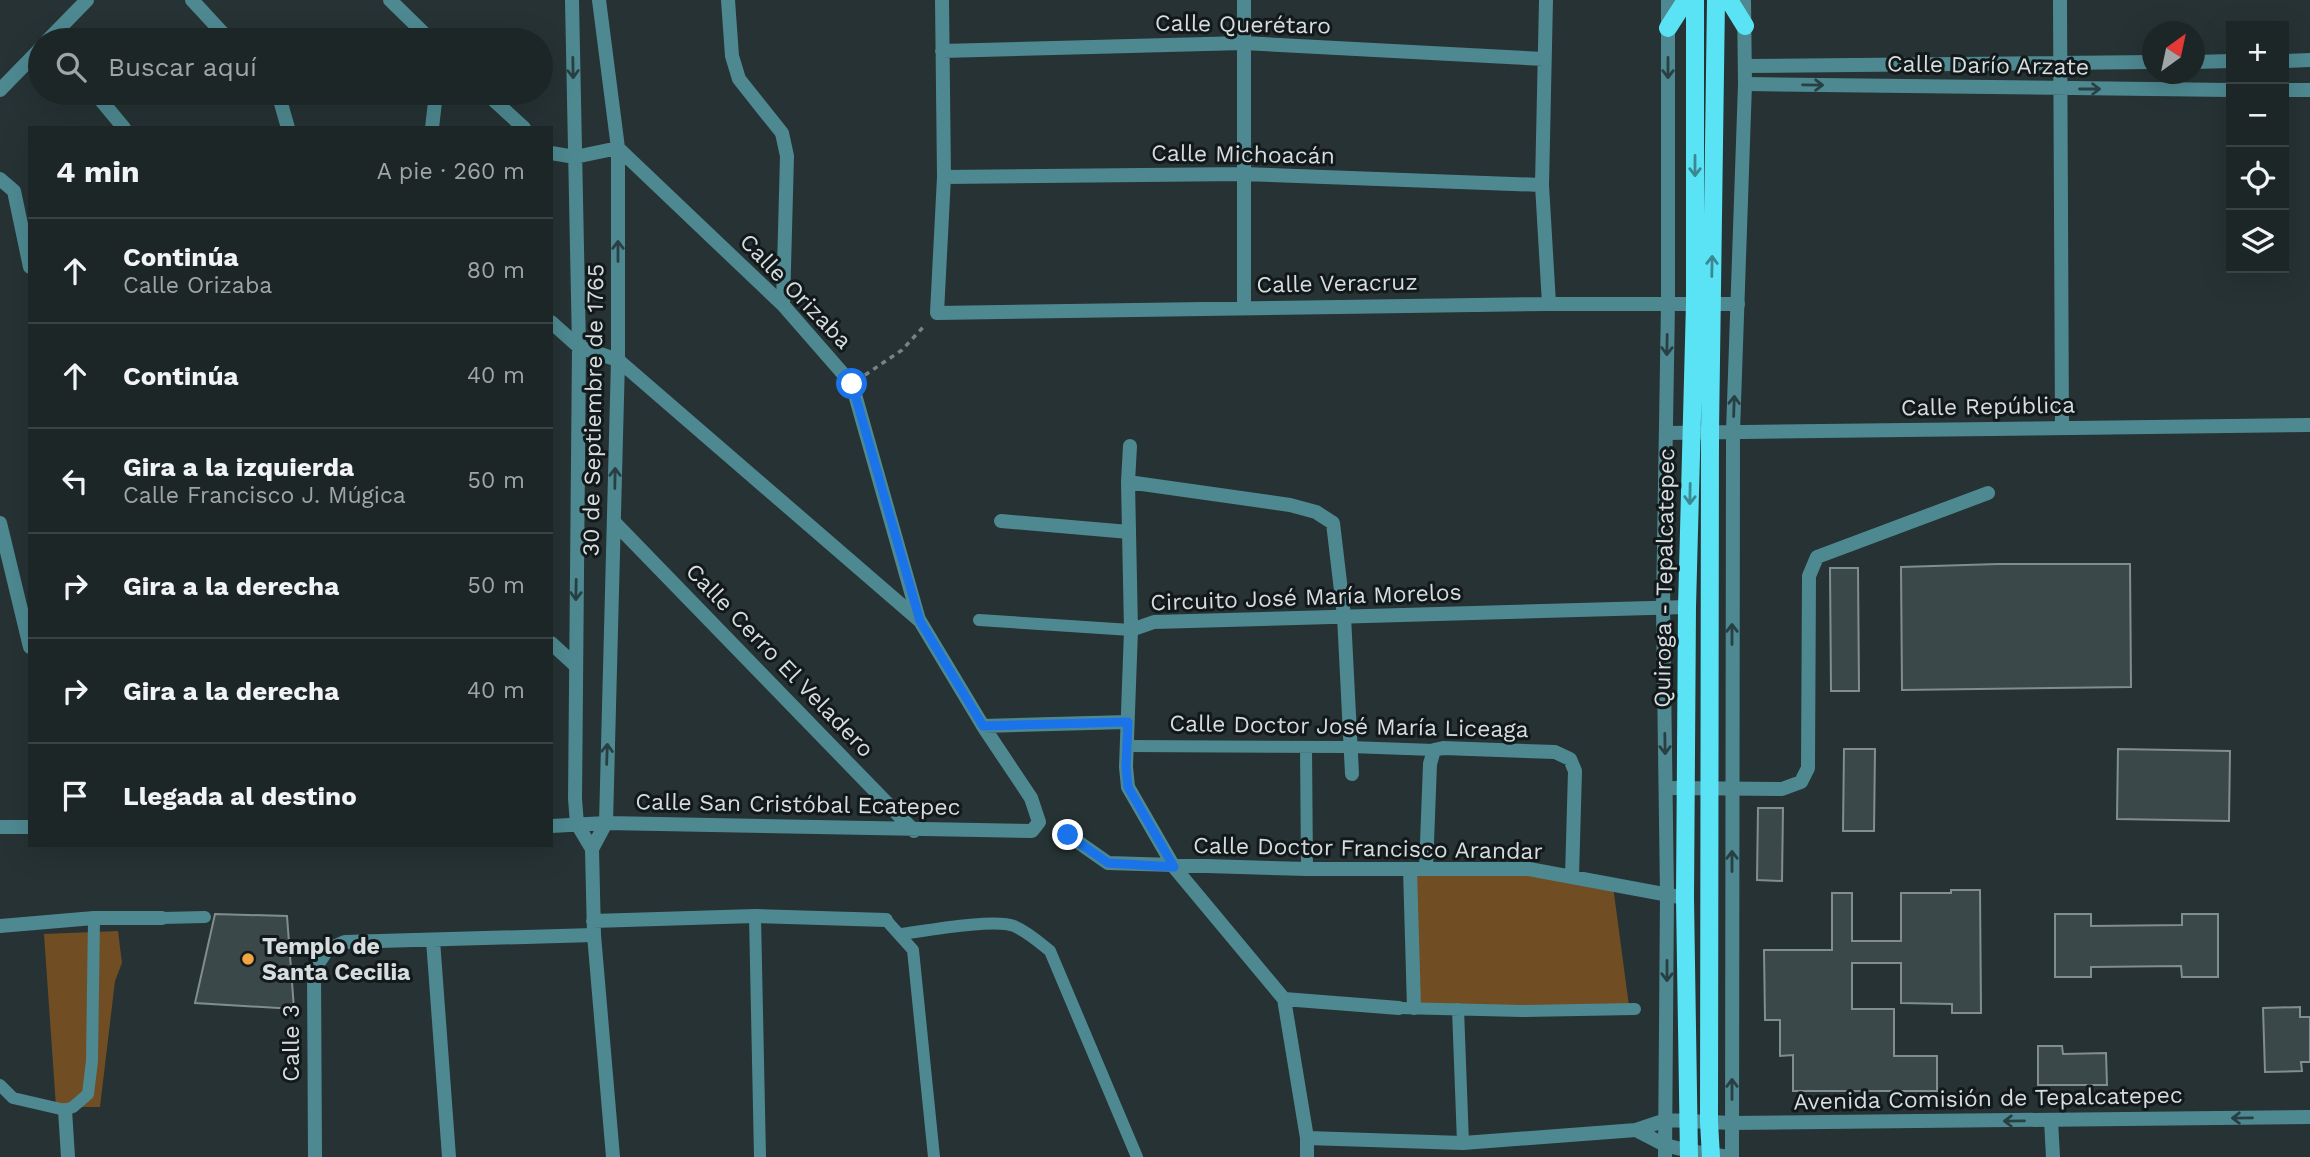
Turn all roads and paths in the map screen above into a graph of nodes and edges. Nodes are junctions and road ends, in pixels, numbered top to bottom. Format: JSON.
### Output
{"nodes":[{"id":1,"x":87,"y":0,"type":"edge"},
{"id":2,"x":192,"y":0,"type":"edge"},
{"id":3,"x":390,"y":0,"type":"edge"},
{"id":4,"x":572,"y":0,"type":"edge"},
{"id":5,"x":600,"y":0,"type":"edge"},
{"id":6,"x":727,"y":0,"type":"edge"},
{"id":7,"x":942,"y":0,"type":"edge"},
{"id":8,"x":1244,"y":0,"type":"edge"},
{"id":9,"x":1546,"y":0,"type":"edge"},
{"id":10,"x":1668,"y":0,"type":"edge"},
{"id":11,"x":1685,"y":0,"type":"edge"},
{"id":12,"x":1695,"y":0,"type":"edge"},
{"id":13,"x":1716,"y":0,"type":"edge"},
{"id":14,"x":1729,"y":0,"type":"edge"},
{"id":15,"x":1744,"y":0,"type":"edge"},
{"id":16,"x":2060,"y":0,"type":"edge"},
{"id":17,"x":1745,"y":26,"type":"junction"},
{"id":18,"x":61,"y":28,"type":"edge"},
{"id":19,"x":218,"y":28,"type":"edge"},
{"id":20,"x":419,"y":28,"type":"edge"},
{"id":21,"x":1668,"y":28,"type":"junction"},
{"id":22,"x":1244,"y":43,"type":"junction"},
{"id":23,"x":942,"y":51,"type":"junction"},
{"id":24,"x":1544,"y":59,"type":"junction"},
{"id":25,"x":2310,"y":60,"type":"edge"},
{"id":26,"x":2226,"y":61,"type":"edge"},
{"id":27,"x":2289,"y":61,"type":"edge"},
{"id":28,"x":28,"y":62,"type":"edge"},
{"id":29,"x":2142,"y":62,"type":"edge"},
{"id":30,"x":2205,"y":62,"type":"edge"},
{"id":31,"x":2062,"y":63,"type":"junction"},
{"id":32,"x":1745,"y":66,"type":"junction"},
{"id":33,"x":1745,"y":84,"type":"junction"},
{"id":34,"x":2062,"y":89,"type":"junction"},
{"id":35,"x":0,"y":90,"type":"edge"},
{"id":36,"x":2226,"y":90,"type":"edge"},
{"id":37,"x":2289,"y":90,"type":"edge"},
{"id":38,"x":2310,"y":90,"type":"edge"},
{"id":39,"x":105,"y":105,"type":"edge"},
{"id":40,"x":281,"y":105,"type":"edge"},
{"id":41,"x":435,"y":105,"type":"edge"},
{"id":42,"x":499,"y":105,"type":"edge"},
{"id":43,"x":122,"y":126,"type":"edge"},
{"id":44,"x":287,"y":126,"type":"edge"},
{"id":45,"x":432,"y":126,"type":"edge"},
{"id":46,"x":522,"y":126,"type":"edge"},
{"id":47,"x":618,"y":148,"type":"junction"},
{"id":48,"x":553,"y":153,"type":"edge"},
{"id":49,"x":575,"y":157,"type":"junction"},
{"id":50,"x":1244,"y":174,"type":"junction"},
{"id":51,"x":944,"y":177,"type":"junction"},
{"id":52,"x":0,"y":179,"type":"edge"},
{"id":53,"x":1542,"y":185,"type":"junction"},
{"id":54,"x":28,"y":258,"type":"edge"},
{"id":55,"x":1668,"y":303,"type":"junction"},
{"id":56,"x":1703,"y":303,"type":"junction"},
{"id":57,"x":1549,"y":304,"type":"junction"},
{"id":58,"x":1738,"y":304,"type":"junction"},
{"id":59,"x":783,"y":305,"type":"junction"},
{"id":60,"x":1244,"y":307,"type":"junction"},
{"id":61,"x":937,"y":313,"type":"junction"},
{"id":62,"x":553,"y":324,"type":"edge"},
{"id":63,"x":579,"y":347,"type":"junction"},
{"id":64,"x":618,"y":360,"type":"junction"},
{"id":65,"x":852,"y":384,"type":"junction"},
{"id":66,"x":2310,"y":425,"type":"edge"},
{"id":67,"x":2062,"y":428,"type":"junction"},
{"id":68,"x":1733,"y":432,"type":"junction"},
{"id":69,"x":1666,"y":433,"type":"junction"},
{"id":70,"x":1701,"y":433,"type":"junction"},
{"id":71,"x":1130,"y":446,"type":"dead end"},
{"id":72,"x":1128,"y":482,"type":"junction"},
{"id":73,"x":1988,"y":492,"type":"dead end"},
{"id":74,"x":1001,"y":521,"type":"dead end"},
{"id":75,"x":614,"y":522,"type":"junction"},
{"id":76,"x":0,"y":523,"type":"edge"},
{"id":77,"x":1129,"y":532,"type":"junction"},
{"id":78,"x":1663,"y":606,"type":"junction"},
{"id":79,"x":1687,"y":607,"type":"junction"},
{"id":80,"x":1345,"y":617,"type":"junction"},
{"id":81,"x":979,"y":620,"type":"dead end"},
{"id":82,"x":920,"y":621,"type":"junction"},
{"id":83,"x":1131,"y":630,"type":"junction"},
{"id":84,"x":28,"y":639,"type":"edge"},
{"id":85,"x":553,"y":645,"type":"edge"},
{"id":86,"x":575,"y":665,"type":"junction"},
{"id":87,"x":1128,"y":722,"type":"junction"},
{"id":88,"x":983,"y":726,"type":"junction"},
{"id":89,"x":1127,"y":746,"type":"junction"},
{"id":90,"x":1306,"y":747,"type":"junction"},
{"id":91,"x":1350,"y":747,"type":"junction"},
{"id":92,"x":1434,"y":750,"type":"junction"},
{"id":93,"x":1352,"y":774,"type":"dead end"},
{"id":94,"x":1665,"y":788,"type":"junction"},
{"id":95,"x":1686,"y":789,"type":"junction"},
{"id":96,"x":1710,"y":789,"type":"junction"},
{"id":97,"x":1732,"y":789,"type":"junction"},
{"id":98,"x":606,"y":823,"type":"junction"},
{"id":99,"x":577,"y":824,"type":"junction"},
{"id":100,"x":553,"y":826,"type":"edge"},
{"id":101,"x":0,"y":827,"type":"edge"},
{"id":102,"x":28,"y":827,"type":"edge"},
{"id":103,"x":914,"y":831,"type":"junction"},
{"id":104,"x":1068,"y":835,"type":"dead end"},
{"id":105,"x":592,"y":849,"type":"junction"},
{"id":106,"x":1174,"y":867,"type":"junction"},
{"id":107,"x":1307,"y":869,"type":"junction"},
{"id":108,"x":1410,"y":869,"type":"junction"},
{"id":109,"x":1426,"y":869,"type":"junction"},
{"id":110,"x":1572,"y":877,"type":"junction"},
{"id":111,"x":1667,"y":894,"type":"junction"},
{"id":112,"x":1685,"y":898,"type":"junction"},
{"id":113,"x":755,"y":916,"type":"junction"},
{"id":114,"x":94,"y":918,"type":"junction"},
{"id":115,"x":162,"y":918,"type":"joint"},
{"id":116,"x":205,"y":918,"type":"dead end"},
{"id":117,"x":886,"y":920,"type":"joint"},
{"id":118,"x":0,"y":926,"type":"edge"},
{"id":119,"x":594,"y":928,"type":"junction"},
{"id":120,"x":901,"y":934,"type":"junction"},
{"id":121,"x":433,"y":940,"type":"junction"},
{"id":122,"x":1284,"y":999,"type":"junction"},
{"id":123,"x":1406,"y":1008,"type":"junction"},
{"id":124,"x":1458,"y":1009,"type":"junction"},
{"id":125,"x":1636,"y":1009,"type":"dead end"},
{"id":126,"x":0,"y":1085,"type":"edge"},
{"id":127,"x":65,"y":1110,"type":"junction"},
{"id":128,"x":2310,"y":1117,"type":"edge"},
{"id":129,"x":1666,"y":1120,"type":"junction"},
{"id":130,"x":1687,"y":1120,"type":"junction"},
{"id":131,"x":2051,"y":1121,"type":"junction"},
{"id":132,"x":1709,"y":1122,"type":"junction"},
{"id":133,"x":1732,"y":1123,"type":"junction"},
{"id":134,"x":1636,"y":1130,"type":"junction"},
{"id":135,"x":1307,"y":1138,"type":"junction"},
{"id":136,"x":1463,"y":1150,"type":"edge"},
{"id":137,"x":1665,"y":1151,"type":"edge"},
{"id":138,"x":1689,"y":1154,"type":"edge"},
{"id":139,"x":68,"y":1157,"type":"edge"},
{"id":140,"x":315,"y":1157,"type":"edge"},
{"id":141,"x":449,"y":1157,"type":"edge"},
{"id":142,"x":613,"y":1157,"type":"edge"},
{"id":143,"x":760,"y":1157,"type":"edge"},
{"id":144,"x":934,"y":1157,"type":"edge"},
{"id":145,"x":1137,"y":1157,"type":"edge"},
{"id":146,"x":1307,"y":1157,"type":"edge"},
{"id":147,"x":1721,"y":1157,"type":"edge"},
{"id":148,"x":2053,"y":1157,"type":"edge"}],
"edges":[{"from":1,"to":18,"type":"street"},
{"from":2,"to":19,"type":"street"},
{"from":3,"to":20,"type":"street"},
{"from":4,"to":49,"type":"street","name":"30 de Septiembre de 1765","one_way":true},
{"from":5,"to":47,"type":"street","name":"30 de Septiembre de 1765"},
{"from":6,"to":59,"type":"street"},
{"from":7,"to":23,"type":"street"},
{"from":8,"to":22,"type":"street"},
{"from":9,"to":24,"type":"street"},
{"from":10,"to":21,"type":"street"},
{"from":11,"to":21,"type":"main road"},
{"from":12,"to":56,"type":"main road","name":"Quiroga - Tepalcatepec","one_way":true},
{"from":56,"to":13,"type":"main road","name":"Quiroga - Tepalcatepec","one_way":true},
{"from":14,"to":17,"type":"main road"},
{"from":15,"to":17,"type":"street"},
{"from":16,"to":31,"type":"street"},
{"from":17,"to":32,"type":"street"},
{"from":21,"to":55,"type":"street","one_way":true},
{"from":22,"to":23,"type":"street","name":"Calle Querétaro"},
{"from":22,"to":24,"type":"street","name":"Calle Querétaro"},
{"from":22,"to":50,"type":"street"},
{"from":23,"to":51,"type":"street"},
{"from":24,"to":53,"type":"street"},
{"from":25,"to":27,"type":"street"},
{"from":26,"to":30,"type":"street"},
{"from":28,"to":35,"type":"street"},
{"from":29,"to":31,"type":"street","name":"Calle Darío Arzate"},
{"from":31,"to":32,"type":"street","name":"Calle Darío Arzate"},
{"from":31,"to":34,"type":"street"},
{"from":32,"to":33,"type":"street"},
{"from":33,"to":34,"type":"street","name":"Calle Darío Arzate","one_way":true},
{"from":33,"to":58,"type":"street"},
{"from":34,"to":36,"type":"street","name":"Calle Darío Arzate","one_way":true},
{"from":34,"to":67,"type":"street"},
{"from":37,"to":38,"type":"street"},
{"from":39,"to":43,"type":"street"},
{"from":40,"to":44,"type":"street"},
{"from":41,"to":45,"type":"street"},
{"from":42,"to":46,"type":"street"},
{"from":47,"to":49,"type":"street"},
{"from":47,"to":59,"type":"street","name":"Calle Orizaba"},
{"from":64,"to":47,"type":"street","name":"30 de Septiembre de 1765","one_way":true},
{"from":48,"to":49,"type":"street"},
{"from":49,"to":63,"type":"street","name":"30 de Septiembre de 1765"},
{"from":50,"to":51,"type":"street","name":"Calle Michoacán"},
{"from":50,"to":53,"type":"street","name":"Calle Michoacán"},
{"from":50,"to":60,"type":"street"},
{"from":51,"to":61,"type":"street"},
{"from":52,"to":54,"type":"street"},
{"from":53,"to":57,"type":"street"},
{"from":55,"to":56,"type":"street","name":"Calle Veracruz"},
{"from":55,"to":57,"type":"street","name":"Calle Veracruz"},
{"from":55,"to":69,"type":"street","one_way":true},
{"from":56,"to":58,"type":"street","name":"Calle Veracruz"},
{"from":56,"to":70,"type":"main road","name":"Quiroga - Tepalcatepec"},
{"from":57,"to":60,"type":"street","name":"Calle Veracruz"},
{"from":68,"to":58,"type":"street","one_way":true},
{"from":59,"to":65,"type":"street","name":"Calle Orizaba"},
{"from":60,"to":61,"type":"street","name":"Calle Veracruz"},
{"from":61,"to":65,"type":"path"},
{"from":62,"to":63,"type":"street"},
{"from":63,"to":64,"type":"street"},
{"from":63,"to":86,"type":"street","name":"30 de Septiembre de 1765","one_way":true},
{"from":75,"to":64,"type":"street","name":"30 de Septiembre de 1765","one_way":true},
{"from":64,"to":82,"type":"street"},
{"from":65,"to":82,"type":"street","name":"Calle Orizaba"},
{"from":66,"to":67,"type":"street","name":"Calle República"},
{"from":67,"to":68,"type":"street","name":"Calle República"},
{"from":68,"to":70,"type":"street","name":"Calle República"},
{"from":97,"to":68,"type":"street","one_way":true},
{"from":69,"to":70,"type":"street","name":"Calle República"},
{"from":69,"to":78,"type":"street"},
{"from":70,"to":79,"type":"main road","name":"Quiroga - Tepalcatepec","one_way":true},
{"from":70,"to":96,"type":"main road","name":"Quiroga - Tepalcatepec"},
{"from":71,"to":72,"type":"street"},
{"from":72,"to":77,"type":"street"},
{"from":72,"to":80,"type":"street"},
{"from":73,"to":97,"type":"street"},
{"from":74,"to":77,"type":"street"},
{"from":98,"to":75,"type":"street","name":"30 de Septiembre de 1765","one_way":true},
{"from":75,"to":103,"type":"street","name":"Calle Cerro El Veladero"},
{"from":76,"to":84,"type":"street"},
{"from":77,"to":83,"type":"street"},
{"from":78,"to":79,"type":"street","name":"Circuito José María Morelos"},
{"from":78,"to":80,"type":"street","name":"Circuito José María Morelos"},
{"from":78,"to":94,"type":"street","one_way":true},
{"from":79,"to":95,"type":"main road","name":"Quiroga - Tepalcatepec"},
{"from":80,"to":83,"type":"street","name":"Circuito José María Morelos"},
{"from":80,"to":91,"type":"street"},
{"from":81,"to":83,"type":"street"},
{"from":82,"to":88,"type":"street"},
{"from":83,"to":87,"type":"street","name":"Circuito José María Morelos"},
{"from":85,"to":86,"type":"street"},
{"from":86,"to":99,"type":"street","name":"30 de Septiembre de 1765"},
{"from":87,"to":88,"type":"street"},
{"from":87,"to":89,"type":"street","name":"Circuito José María Morelos"},
{"from":88,"to":103,"type":"street","name":"Calle San Cristóbal Ecatepec"},
{"from":89,"to":90,"type":"street","name":"Calle Doctor José María Liceaga"},
{"from":89,"to":106,"type":"street","name":"Circuito José María Morelos"},
{"from":90,"to":91,"type":"street","name":"Calle Doctor José María Liceaga"},
{"from":90,"to":107,"type":"street"},
{"from":91,"to":92,"type":"street","name":"Calle Doctor José María Liceaga"},
{"from":91,"to":93,"type":"street"},
{"from":92,"to":109,"type":"street"},
{"from":92,"to":110,"type":"street","name":"Calle Doctor José María Liceaga"},
{"from":94,"to":95,"type":"street"},
{"from":94,"to":111,"type":"street"},
{"from":95,"to":96,"type":"street"},
{"from":95,"to":112,"type":"main road","name":"Quiroga - Tepalcatepec"},
{"from":96,"to":97,"type":"street"},
{"from":96,"to":132,"type":"main road","name":"Quiroga - Tepalcatepec"},
{"from":133,"to":97,"type":"street","one_way":true},
{"from":98,"to":99,"type":"street","name":"Calle San Cristóbal Ecatepec"},
{"from":98,"to":103,"type":"street","name":"Calle San Cristóbal Ecatepec"},
{"from":98,"to":105,"type":"street"},
{"from":99,"to":100,"type":"street","name":"Calle San Cristóbal Ecatepec"},
{"from":99,"to":105,"type":"street"},
{"from":101,"to":102,"type":"street"},
{"from":104,"to":106,"type":"street","name":"Calle Doctor Francisco Arandar"},
{"from":105,"to":119,"type":"street"},
{"from":106,"to":107,"type":"street","name":"Calle Doctor Francisco Arandar"},
{"from":106,"to":122,"type":"street","name":"Circuito José María Morelos"},
{"from":107,"to":108,"type":"street","name":"Calle Doctor Francisco Arandar"},
{"from":108,"to":109,"type":"street","name":"Calle Doctor Francisco Arandar"},
{"from":108,"to":123,"type":"street"},
{"from":109,"to":110,"type":"street","name":"Calle Doctor Francisco Arandar"},
{"from":110,"to":111,"type":"street","name":"Calle Doctor Francisco Arandar"},
{"from":111,"to":112,"type":"street","name":"Calle Doctor Francisco Arandar"},
{"from":111,"to":129,"type":"street","one_way":true},
{"from":112,"to":130,"type":"main road","name":"Quiroga - Tepalcatepec"},
{"from":113,"to":117,"type":"street","name":"Calle 3"},
{"from":113,"to":119,"type":"street","name":"Calle 3"},
{"from":113,"to":143,"type":"street"},
{"from":114,"to":115,"type":"street"},
{"from":114,"to":118,"type":"street"},
{"from":114,"to":127,"type":"street"},
{"from":115,"to":116,"type":"street"},
{"from":117,"to":120,"type":"street"},
{"from":119,"to":121,"type":"street","name":"Calle 3"},
{"from":119,"to":142,"type":"street"},
{"from":120,"to":144,"type":"street"},
{"from":120,"to":145,"type":"street"},
{"from":121,"to":140,"type":"street","name":"Calle 3"},
{"from":121,"to":141,"type":"street"},
{"from":122,"to":123,"type":"street"},
{"from":122,"to":135,"type":"street"},
{"from":123,"to":124,"type":"street"},
{"from":124,"to":125,"type":"street"},
{"from":124,"to":136,"type":"street"},
{"from":126,"to":127,"type":"street"},
{"from":127,"to":139,"type":"street"},
{"from":128,"to":131,"type":"street","name":"Avenida Comisión de Tepalcatepec","one_way":true},
{"from":129,"to":130,"type":"street","name":"Avenida Comisión de Tepalcatepec"},
{"from":129,"to":134,"type":"street","name":"Avenida Comisión de Tepalcatepec"},
{"from":129,"to":137,"type":"street"},
{"from":130,"to":132,"type":"street","name":"Avenida Comisión de Tepalcatepec"},
{"from":130,"to":138,"type":"main road","name":"Quiroga - Tepalcatepec"},
{"from":131,"to":133,"type":"street","name":"Avenida Comisión de Tepalcatepec","one_way":true},
{"from":131,"to":148,"type":"street"},
{"from":132,"to":133,"type":"street","name":"Avenida Comisión de Tepalcatepec"},
{"from":132,"to":147,"type":"main road","name":"Quiroga - Tepalcatepec"},
{"from":133,"to":147,"type":"street"},
{"from":134,"to":136,"type":"street","name":"Avenida Comisión de Tepalcatepec"},
{"from":134,"to":137,"type":"street"},
{"from":135,"to":136,"type":"street","name":"Avenida Comisión de Tepalcatepec"},
{"from":135,"to":146,"type":"street"},
{"from":137,"to":138,"type":"street"},
{"from":138,"to":147,"type":"street"}]}
